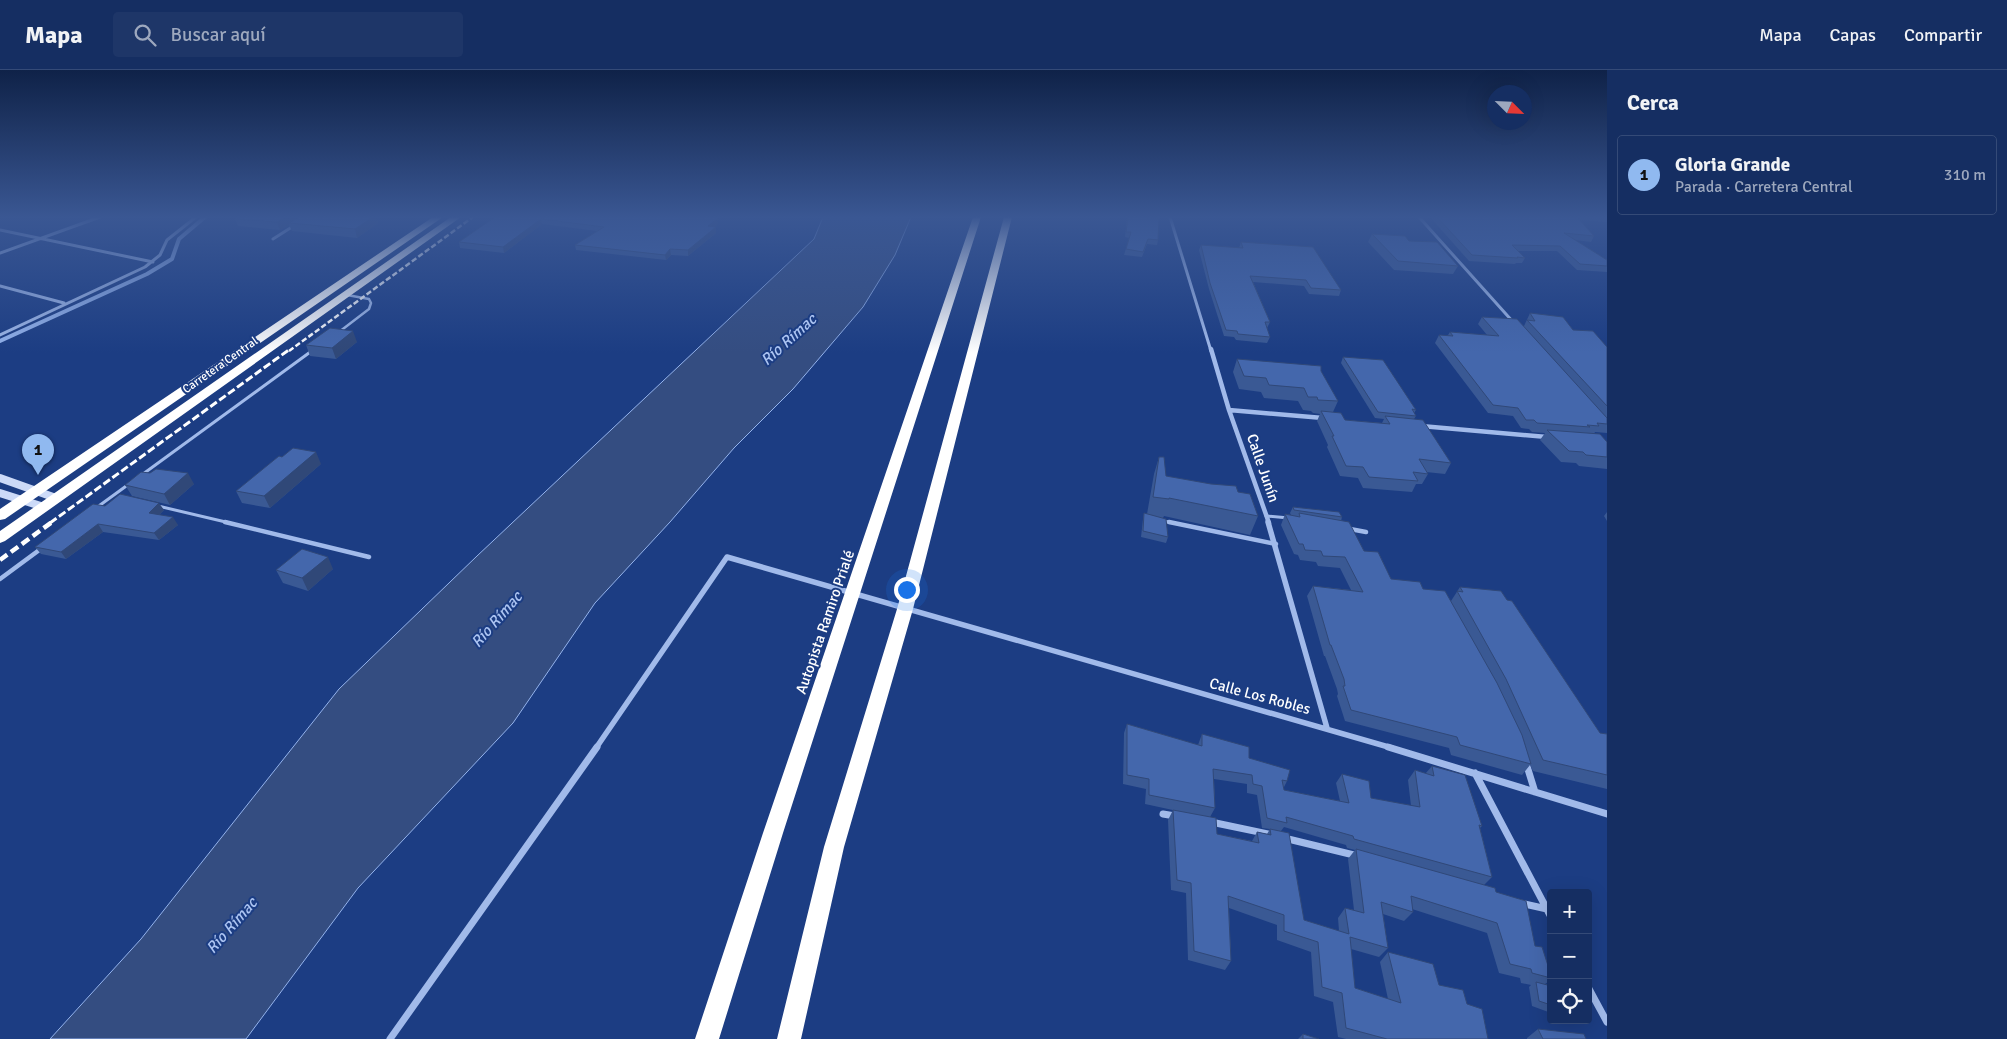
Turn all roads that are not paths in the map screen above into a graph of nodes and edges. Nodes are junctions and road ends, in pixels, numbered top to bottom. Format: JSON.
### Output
{"nodes":[{"id":1,"x":153,"y":262,"type":"edge"},
{"id":2,"x":373,"y":262,"type":"edge"},
{"id":3,"x":393,"y":262,"type":"edge"},
{"id":4,"x":962,"y":262,"type":"edge"},
{"id":5,"x":996,"y":262,"type":"edge"},
{"id":6,"x":1184,"y":262,"type":"edge"},
{"id":7,"x":1459,"y":262,"type":"edge"},
{"id":8,"x":0,"y":286,"type":"edge"},
{"id":9,"x":346,"y":295,"type":"junction"},
{"id":10,"x":64,"y":303,"type":"junction"},
{"id":11,"x":1516,"y":326,"type":"edge"},
{"id":12,"x":0,"y":335,"type":"edge"},
{"id":13,"x":335,"y":335,"type":"edge"},
{"id":14,"x":320,"y":346,"type":"edge"},
{"id":15,"x":1229,"y":410,"type":"junction"},
{"id":16,"x":1329,"y":418,"type":"edge"},
{"id":17,"x":1418,"y":426,"type":"edge"},
{"id":18,"x":1557,"y":438,"type":"edge"},
{"id":19,"x":138,"y":477,"type":"edge"},
{"id":20,"x":0,"y":478,"type":"edge"},
{"id":21,"x":130,"y":483,"type":"edge"},
{"id":22,"x":37,"y":491,"type":"junction"},
{"id":23,"x":0,"y":493,"type":"edge"},
{"id":24,"x":114,"y":495,"type":"junction"},
{"id":25,"x":122,"y":497,"type":"edge"},
{"id":26,"x":50,"y":502,"type":"junction"},
{"id":27,"x":148,"y":504,"type":"edge"},
{"id":28,"x":12,"y":505,"type":"edge"},
{"id":29,"x":91,"y":512,"type":"edge"},
{"id":30,"x":0,"y":516,"type":"edge"},
{"id":31,"x":1266,"y":516,"type":"junction"},
{"id":32,"x":1157,"y":520,"type":"edge"},
{"id":33,"x":1296,"y":520,"type":"edge"},
{"id":34,"x":1340,"y":528,"type":"edge"},
{"id":35,"x":1366,"y":532,"type":"dead end"},
{"id":36,"x":0,"y":538,"type":"edge"},
{"id":37,"x":1276,"y":544,"type":"junction"},
{"id":38,"x":46,"y":546,"type":"edge"},
{"id":39,"x":369,"y":557,"type":"dead end"},
{"id":40,"x":0,"y":579,"type":"edge"},
{"id":41,"x":854,"y":593,"type":"junction"},
{"id":42,"x":905,"y":609,"type":"junction"},
{"id":43,"x":1327,"y":728,"type":"junction"},
{"id":44,"x":1524,"y":761,"type":"edge"},
{"id":45,"x":1475,"y":773,"type":"junction"},
{"id":46,"x":1535,"y":792,"type":"junction"},
{"id":47,"x":1163,"y":814,"type":"dead end"},
{"id":48,"x":1607,"y":814,"type":"edge"},
{"id":49,"x":1180,"y":817,"type":"edge"},
{"id":50,"x":1205,"y":821,"type":"edge"},
{"id":51,"x":1365,"y":858,"type":"edge"},
{"id":52,"x":1515,"y":902,"type":"edge"},
{"id":53,"x":1546,"y":909,"type":"joint"},
{"id":54,"x":1592,"y":994,"type":"edge"},
{"id":55,"x":1607,"y":1022,"type":"edge"},
{"id":56,"x":390,"y":1039,"type":"edge"},
{"id":57,"x":706,"y":1039,"type":"edge"},
{"id":58,"x":789,"y":1039,"type":"edge"}],
"edges":[{"from":1,"to":10,"type":"street"},
{"from":2,"to":22,"type":"highway","name":"Carretera Central"},
{"from":3,"to":9,"type":"highway","name":"Carretera Central"},
{"from":4,"to":41,"type":"highway","name":"Autopista Ramiro Prialé"},
{"from":5,"to":42,"type":"highway"},
{"from":6,"to":15,"type":"street","name":"Calle Junín"},
{"from":7,"to":11,"type":"street"},
{"from":8,"to":10,"type":"street"},
{"from":9,"to":13,"type":"lane"},
{"from":9,"to":26,"type":"highway","name":"Carretera Central"},
{"from":10,"to":12,"type":"street"},
{"from":14,"to":19,"type":"lane"},
{"from":15,"to":16,"type":"street"},
{"from":15,"to":31,"type":"street","name":"Calle Junín"},
{"from":17,"to":18,"type":"street"},
{"from":20,"to":22,"type":"street"},
{"from":21,"to":24,"type":"lane"},
{"from":22,"to":26,"type":"street"},
{"from":22,"to":28,"type":"highway","name":"Carretera Central"},
{"from":23,"to":28,"type":"street"},
{"from":24,"to":25,"type":"lane"},
{"from":24,"to":29,"type":"lane"},
{"from":26,"to":28,"type":"street"},
{"from":26,"to":36,"type":"highway","name":"Carretera Central"},
{"from":27,"to":39,"type":"lane"},
{"from":28,"to":30,"type":"highway","name":"Carretera Central"},
{"from":31,"to":33,"type":"lane"},
{"from":31,"to":37,"type":"street","name":"Calle Junín"},
{"from":32,"to":37,"type":"lane"},
{"from":34,"to":35,"type":"lane"},
{"from":37,"to":43,"type":"street","name":"Calle Junín"},
{"from":38,"to":40,"type":"lane"},
{"from":41,"to":42,"type":"street","name":"Calle Los Robles"},
{"from":41,"to":56,"type":"street","name":"Calle Los Robles"},
{"from":41,"to":57,"type":"highway","name":"Autopista Ramiro Prialé"},
{"from":42,"to":43,"type":"street","name":"Calle Los Robles"},
{"from":42,"to":58,"type":"highway"},
{"from":43,"to":45,"type":"street","name":"Calle Los Robles"},
{"from":44,"to":46,"type":"street"},
{"from":45,"to":46,"type":"street","name":"Calle Los Robles"},
{"from":45,"to":53,"type":"street"},
{"from":46,"to":48,"type":"street","name":"Calle Los Robles"},
{"from":47,"to":49,"type":"street"},
{"from":50,"to":51,"type":"street"},
{"from":52,"to":53,"type":"street"},
{"from":54,"to":55,"type":"street"}]}
